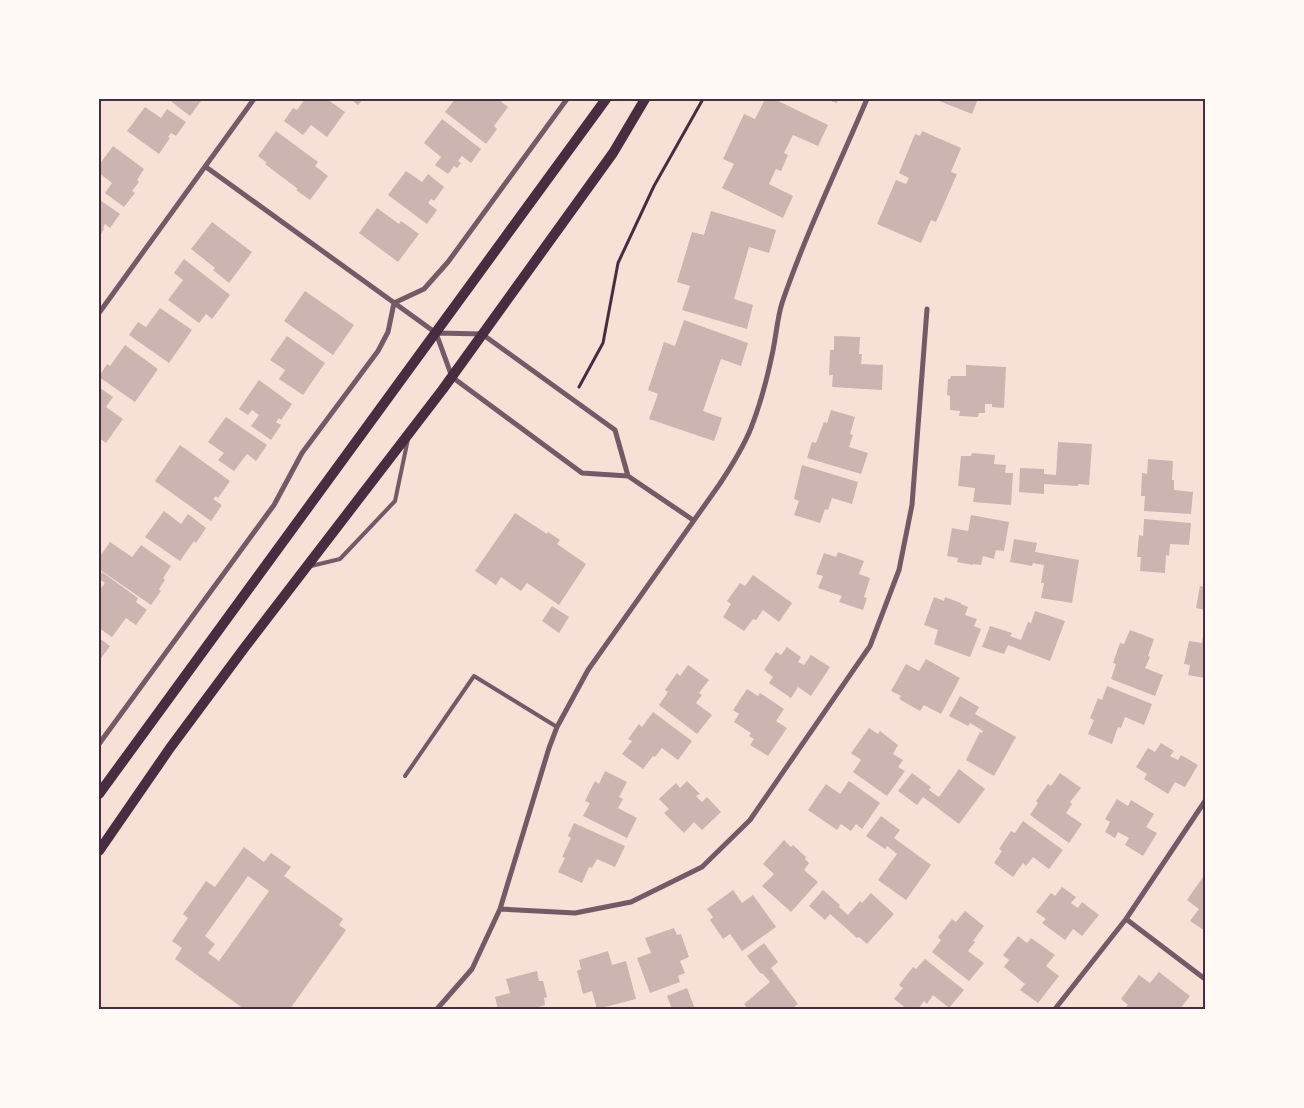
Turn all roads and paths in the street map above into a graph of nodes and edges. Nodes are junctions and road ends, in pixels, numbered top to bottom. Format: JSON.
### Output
{"nodes":[{"id":1,"x":254,"y":99,"type":"edge"},
{"id":2,"x":567,"y":99,"type":"edge"},
{"id":3,"x":606,"y":99,"type":"edge"},
{"id":4,"x":645,"y":99,"type":"edge"},
{"id":5,"x":703,"y":99,"type":"edge"},
{"id":6,"x":867,"y":99,"type":"edge"},
{"id":7,"x":206,"y":167,"type":"junction"},
{"id":8,"x":394,"y":303,"type":"junction"},
{"id":9,"x":927,"y":309,"type":"dead end"},
{"id":10,"x":99,"y":313,"type":"edge"},
{"id":11,"x":436,"y":333,"type":"junction"},
{"id":12,"x":482,"y":334,"type":"junction"},
{"id":13,"x":452,"y":377,"type":"junction"},
{"id":14,"x":572,"y":399,"type":"junction"},
{"id":15,"x":409,"y":434,"type":"junction"},
{"id":16,"x":628,"y":476,"type":"junction"},
{"id":17,"x":693,"y":520,"type":"junction"},
{"id":18,"x":306,"y":567,"type":"junction"},
{"id":19,"x":557,"y":727,"type":"junction"},
{"id":20,"x":99,"y":744,"type":"edge"},
{"id":21,"x":405,"y":776,"type":"dead end"},
{"id":22,"x":99,"y":794,"type":"edge"},
{"id":23,"x":1205,"y":801,"type":"edge"},
{"id":24,"x":99,"y":850,"type":"edge"},
{"id":25,"x":500,"y":909,"type":"junction"},
{"id":26,"x":1126,"y":918,"type":"junction"},
{"id":27,"x":1205,"y":979,"type":"edge"},
{"id":28,"x":437,"y":1009,"type":"edge"},
{"id":29,"x":1055,"y":1009,"type":"edge"}],
"edges":[{"from":1,"to":7,"type":"street"},
{"from":2,"to":8,"type":"street"},
{"from":3,"to":11,"type":"main road"},
{"from":4,"to":12,"type":"main road"},
{"from":5,"to":14,"type":"path"},
{"from":6,"to":17,"type":"street"},
{"from":7,"to":8,"type":"street"},
{"from":7,"to":10,"type":"street"},
{"from":8,"to":11,"type":"street"},
{"from":8,"to":20,"type":"street"},
{"from":9,"to":25,"type":"street"},
{"from":11,"to":12,"type":"street"},
{"from":11,"to":13,"type":"street"},
{"from":11,"to":22,"type":"main road"},
{"from":12,"to":13,"type":"main road"},
{"from":12,"to":14,"type":"street"},
{"from":13,"to":15,"type":"main road"},
{"from":13,"to":16,"type":"street"},
{"from":14,"to":16,"type":"street"},
{"from":15,"to":18,"type":"main road"},
{"from":15,"to":18,"type":"lane"},
{"from":16,"to":17,"type":"street"},
{"from":17,"to":19,"type":"street"},
{"from":18,"to":24,"type":"main road"},
{"from":19,"to":21,"type":"lane"},
{"from":19,"to":25,"type":"street"},
{"from":23,"to":26,"type":"street"},
{"from":25,"to":28,"type":"street"},
{"from":26,"to":27,"type":"street"},
{"from":26,"to":29,"type":"street"}]}
